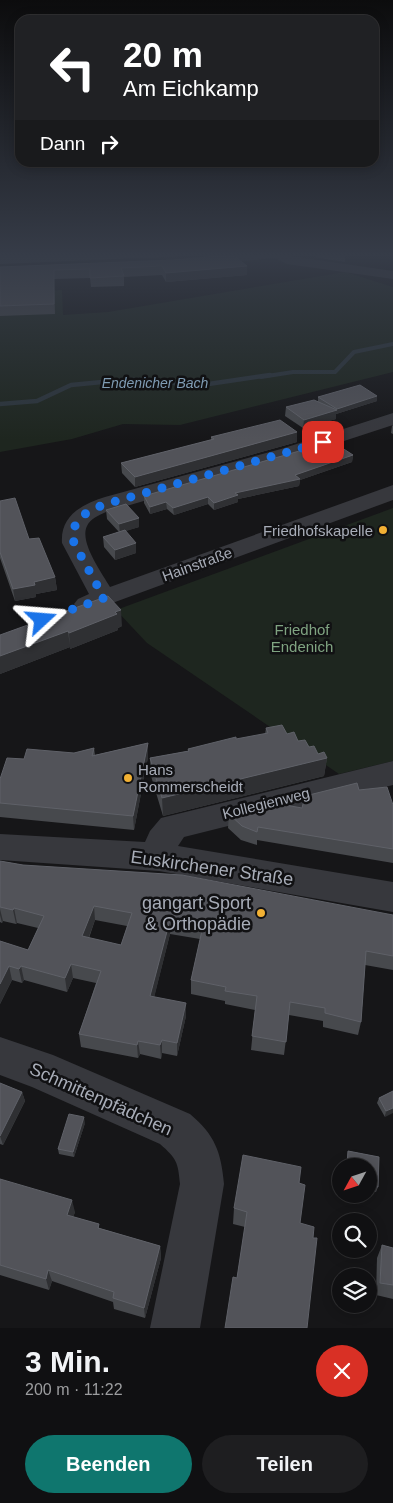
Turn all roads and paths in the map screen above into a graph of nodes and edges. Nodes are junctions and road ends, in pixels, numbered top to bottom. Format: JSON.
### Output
{"nodes":[{"id":1,"x":393,"y":419,"type":"edge"},
{"id":2,"x":393,"y":492,"type":"edge"},
{"id":3,"x":104,"y":598,"type":"junction"},
{"id":4,"x":61,"y":614,"type":"edge"},
{"id":5,"x":393,"y":773,"type":"edge"},
{"id":6,"x":0,"y":847,"type":"edge"},
{"id":7,"x":159,"y":857,"type":"junction"},
{"id":8,"x":393,"y":897,"type":"edge"},
{"id":9,"x":0,"y":1056,"type":"edge"},
{"id":10,"x":175,"y":1328,"type":"edge"}],
"edges":[{"from":1,"to":3,"type":"street"},
{"from":2,"to":3,"type":"street","name":"Hainstraße"},
{"from":3,"to":4,"type":"street","name":"Hainstraße"},
{"from":5,"to":7,"type":"street","name":"Kollegienweg"},
{"from":6,"to":7,"type":"street","name":"Euskirchener Straße"},
{"from":7,"to":8,"type":"street","name":"Euskirchener Straße"},
{"from":9,"to":10,"type":"street","name":"Schmittenpfädchen"}]}
